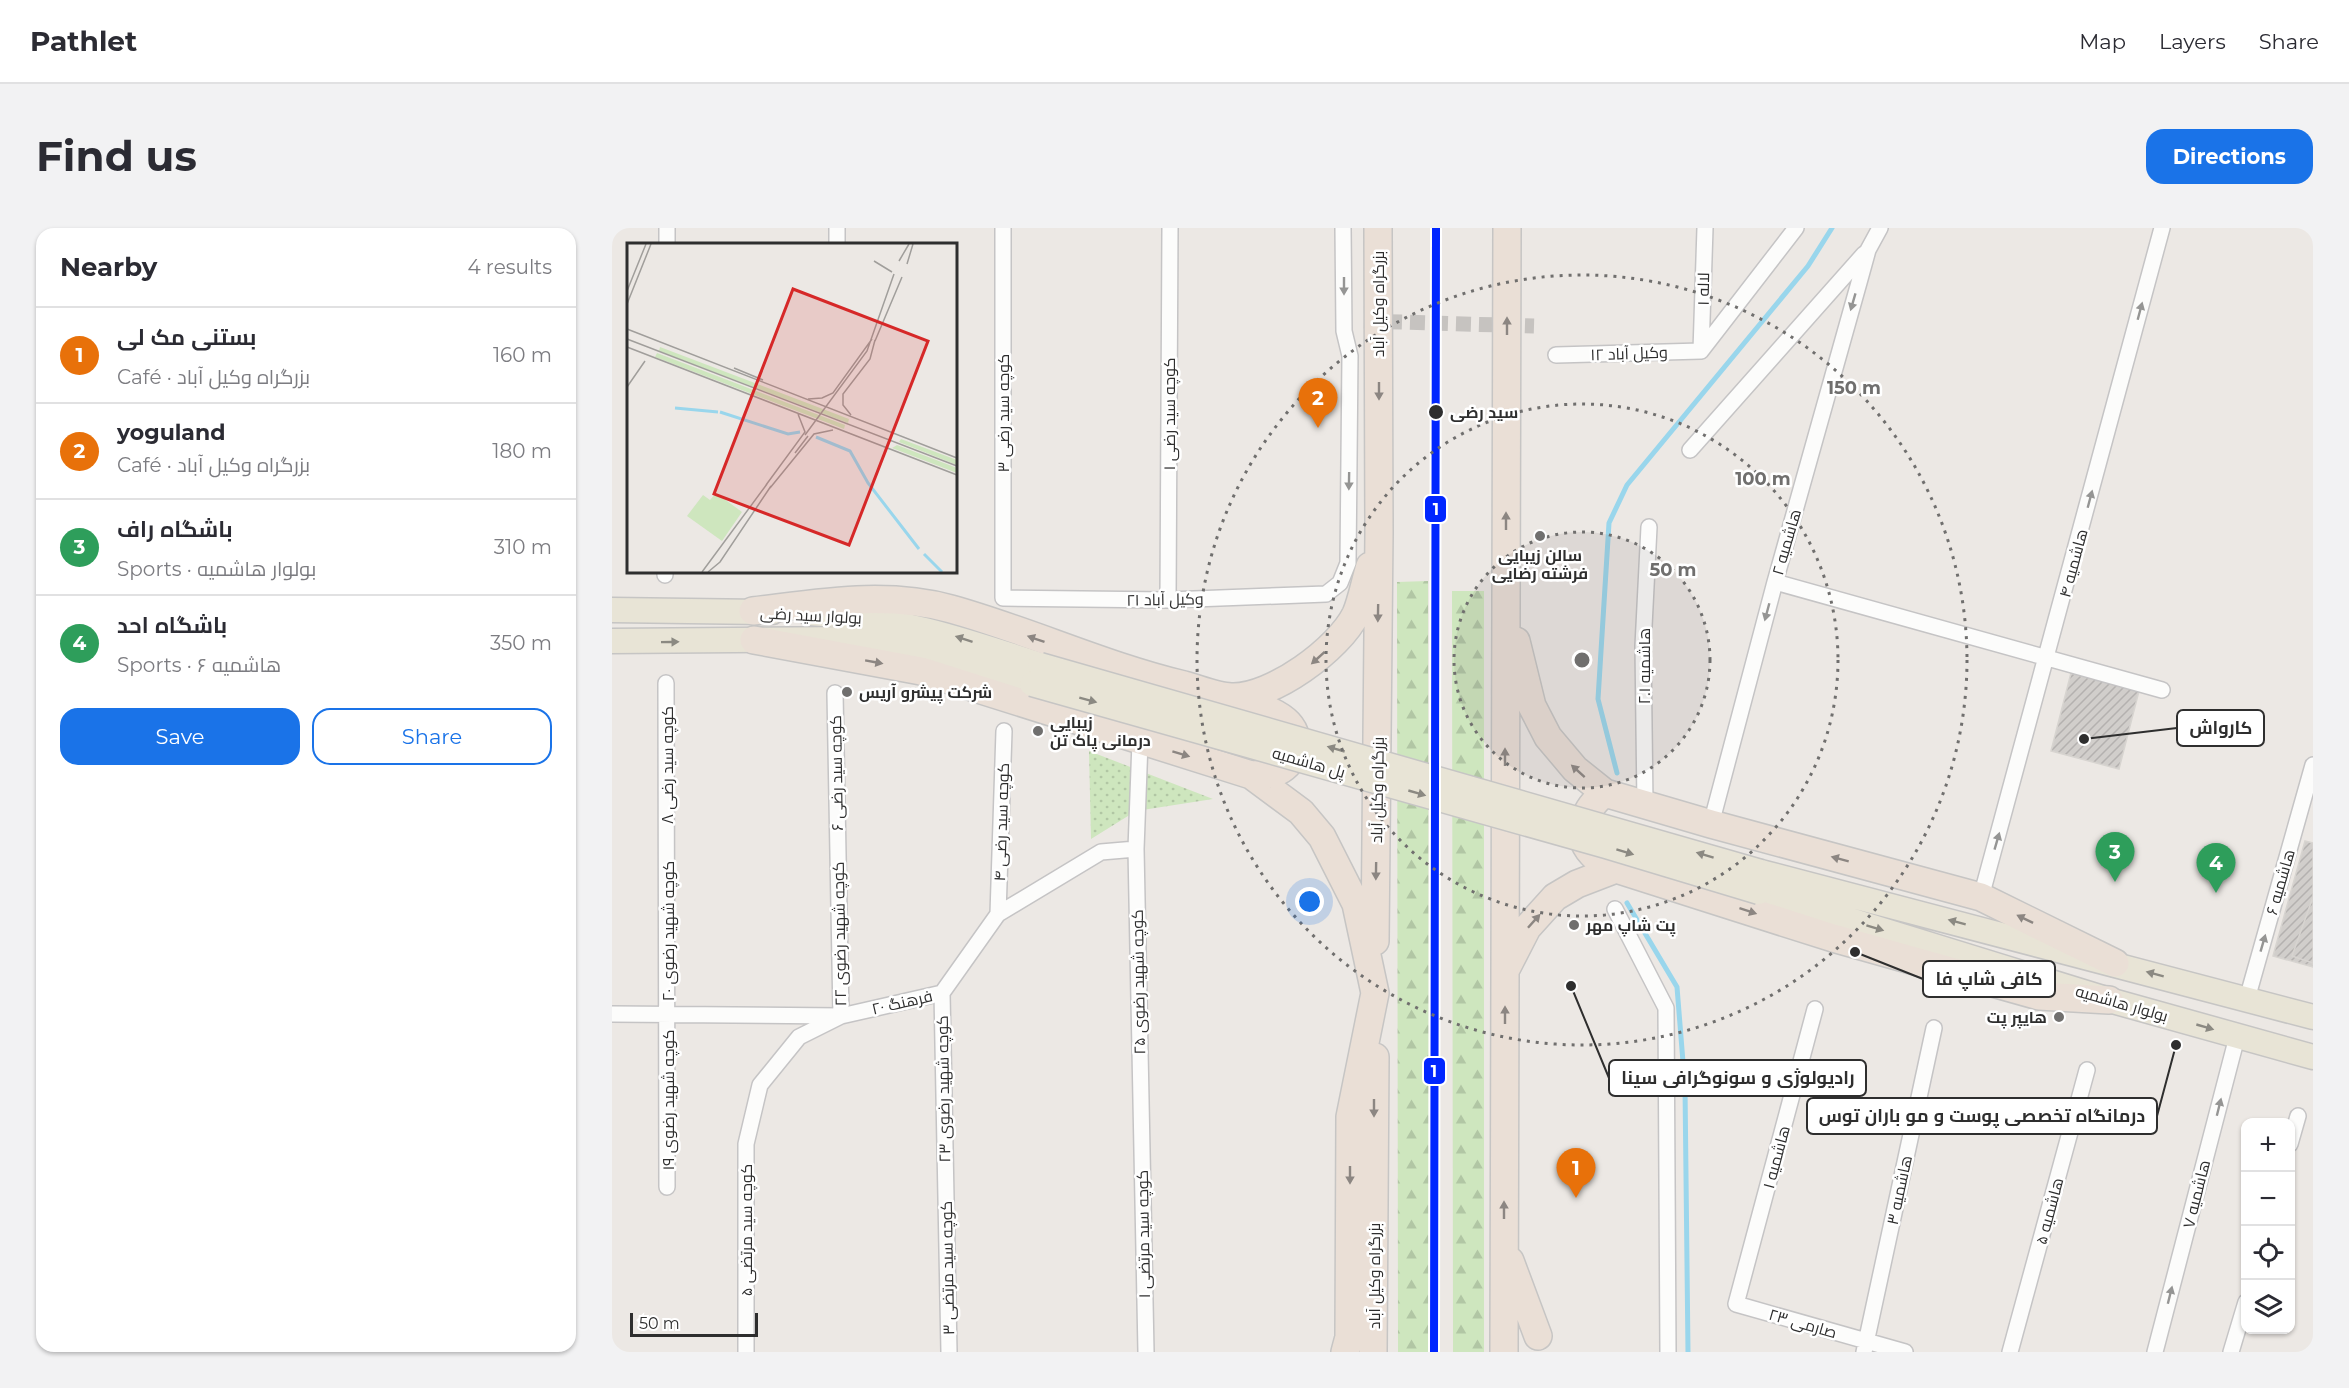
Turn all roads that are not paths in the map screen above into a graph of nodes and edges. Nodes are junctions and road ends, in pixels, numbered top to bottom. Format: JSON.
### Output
{"nodes":[{"id":1,"x":1003,"y":228,"type":"edge"},
{"id":2,"x":1170,"y":228,"type":"edge"},
{"id":3,"x":1343,"y":228,"type":"edge"},
{"id":4,"x":1378,"y":228,"type":"edge"},
{"id":5,"x":1507,"y":228,"type":"edge"},
{"id":6,"x":1705,"y":228,"type":"edge"},
{"id":7,"x":1796,"y":228,"type":"edge"},
{"id":8,"x":1880,"y":228,"type":"edge"},
{"id":9,"x":2162,"y":228,"type":"edge"},
{"id":10,"x":1868,"y":250,"type":"junction"},
{"id":11,"x":1701,"y":351,"type":"junction"},
{"id":12,"x":1556,"y":355,"type":"dead end"},
{"id":13,"x":1690,"y":450,"type":"dead end"},
{"id":14,"x":1649,"y":527,"type":"dead end"},
{"id":15,"x":1379,"y":533,"type":"junction"},
{"id":16,"x":1775,"y":582,"type":"junction"},
{"id":17,"x":1003,"y":598,"type":"joint"},
{"id":18,"x":1168,"y":600,"type":"junction"},
{"id":19,"x":1506,"y":600,"type":"junction"},
{"id":20,"x":612,"y":610,"type":"edge"},
{"id":21,"x":753,"y":611,"type":"junction"},
{"id":22,"x":754,"y":640,"type":"junction"},
{"id":23,"x":612,"y":641,"type":"edge"},
{"id":24,"x":2048,"y":657,"type":"junction"},
{"id":25,"x":1036,"y":675,"type":"junction"},
{"id":26,"x":666,"y":682,"type":"dead end"},
{"id":27,"x":2162,"y":690,"type":"dead end"},
{"id":28,"x":835,"y":693,"type":"dead end"},
{"id":29,"x":1233,"y":697,"type":"junction"},
{"id":30,"x":1004,"y":731,"type":"dead end"},
{"id":31,"x":1140,"y":742,"type":"junction"},
{"id":32,"x":2313,"y":765,"type":"edge"},
{"id":33,"x":1251,"y":775,"type":"junction"},
{"id":34,"x":1605,"y":792,"type":"junction"},
{"id":35,"x":1645,"y":805,"type":"junction"},
{"id":36,"x":1711,"y":824,"type":"junction"},
{"id":37,"x":667,"y":847,"type":"joint"},
{"id":38,"x":1136,"y":849,"type":"junction"},
{"id":39,"x":838,"y":853,"type":"joint"},
{"id":40,"x":1616,"y":869,"type":"junction"},
{"id":41,"x":1760,"y":882,"type":"junction"},
{"id":42,"x":1981,"y":897,"type":"junction"},
{"id":43,"x":1616,"y":909,"type":"dead end"},
{"id":44,"x":998,"y":914,"type":"junction"},
{"id":45,"x":2115,"y":963,"type":"junction"},
{"id":46,"x":1505,"y":971,"type":"junction"},
{"id":47,"x":942,"y":993,"type":"junction"},
{"id":48,"x":1375,"y":993,"type":"junction"},
{"id":49,"x":2247,"y":999,"type":"junction"},
{"id":50,"x":2109,"y":1000,"type":"junction"},
{"id":51,"x":1815,"y":1009,"type":"dead end"},
{"id":52,"x":612,"y":1014,"type":"edge"},
{"id":53,"x":669,"y":1014,"type":"junction"},
{"id":54,"x":841,"y":1016,"type":"junction"},
{"id":55,"x":2313,"y":1017,"type":"edge"},
{"id":56,"x":1934,"y":1028,"type":"dead end"},
{"id":57,"x":2237,"y":1036,"type":"junction"},
{"id":58,"x":2313,"y":1057,"type":"edge"},
{"id":59,"x":2087,"y":1070,"type":"dead end"},
{"id":60,"x":1141,"y":1115,"type":"joint"},
{"id":61,"x":2298,"y":1116,"type":"dead end"},
{"id":62,"x":2295,"y":1126,"type":"edge"},
{"id":63,"x":945,"y":1184,"type":"joint"},
{"id":64,"x":667,"y":1187,"type":"dead end"},
{"id":65,"x":1503,"y":1243,"type":"junction"},
{"id":66,"x":1736,"y":1304,"type":"joint"},
{"id":67,"x":2241,"y":1319,"type":"edge"},
{"id":68,"x":1538,"y":1336,"type":"dead end"},
{"id":69,"x":1865,"y":1347,"type":"edge"},
{"id":70,"x":746,"y":1352,"type":"edge"},
{"id":71,"x":948,"y":1352,"type":"edge"},
{"id":72,"x":1146,"y":1352,"type":"edge"},
{"id":73,"x":1345,"y":1352,"type":"edge"},
{"id":74,"x":1373,"y":1352,"type":"edge"},
{"id":75,"x":1504,"y":1352,"type":"edge"},
{"id":76,"x":1668,"y":1352,"type":"edge"},
{"id":77,"x":1905,"y":1352,"type":"edge"},
{"id":78,"x":2010,"y":1352,"type":"edge"},
{"id":79,"x":2156,"y":1352,"type":"edge"},
{"id":80,"x":2231,"y":1352,"type":"edge"}],
"edges":[{"from":1,"to":17,"type":"street","name":"کوچه سید رضی ۳"},
{"from":2,"to":18,"type":"street","name":"کوچه سید رضی ۱"},
{"from":3,"to":18,"type":"street","name":"۲۱ وکیل آباد","one_way":true},
{"from":4,"to":15,"type":"highway","name":"بزرگراه وکیل آباد","one_way":true},
{"from":19,"to":5,"type":"highway","one_way":true},
{"from":6,"to":11,"type":"street","name":"لاله ۱"},
{"from":7,"to":11,"type":"street"},
{"from":8,"to":10,"type":"street","name":"هاشمیه ۲"},
{"from":24,"to":9,"type":"street","name":"هاشمیه ۴","one_way":true},
{"from":10,"to":13,"type":"street"},
{"from":10,"to":16,"type":"street","name":"هاشمیه ۲","one_way":true},
{"from":11,"to":12,"type":"street","name":"۱۲ وکیل آباد"},
{"from":14,"to":35,"type":"street","name":"هاشمیه ۲.۱"},
{"from":15,"to":29,"type":"highway","one_way":true},
{"from":15,"to":48,"type":"highway","name":"بزرگراه وکیل آباد","one_way":true},
{"from":16,"to":24,"type":"street"},
{"from":16,"to":36,"type":"street","name":"هاشمیه ۲","one_way":true},
{"from":17,"to":18,"type":"street","name":"۲۱ وکیل آباد"},
{"from":34,"to":19,"type":"highway","one_way":true},
{"from":46,"to":19,"type":"highway","one_way":true},
{"from":20,"to":21,"type":"main road","name":"بولوار سید رضی"},
{"from":25,"to":21,"type":"main road","name":"بولوار سید رضی","one_way":true},
{"from":29,"to":21,"type":"highway","one_way":true},
{"from":23,"to":22,"type":"main road","name":"بولوار سید رضی","one_way":true},
{"from":22,"to":25,"type":"main road","name":"بولوار سید رضی"},
{"from":22,"to":31,"type":"highway","one_way":true},
{"from":24,"to":27,"type":"street"},
{"from":42,"to":24,"type":"street","name":"هاشمیه ۴","one_way":true},
{"from":25,"to":41,"type":"main road","name":"پل هاشمیه","bridge":true},
{"from":26,"to":37,"type":"street","name":"کوچه سید رضی ۸"},
{"from":28,"to":39,"type":"street","name":"کوچه سید رضی ۶"},
{"from":29,"to":33,"type":"highway"},
{"from":30,"to":44,"type":"street","name":"کوچه سید رضی ۴"},
{"from":31,"to":33,"type":"highway","one_way":true},
{"from":31,"to":38,"type":"street","name":"کوچه شهید رضوی ۲۵"},
{"from":49,"to":32,"type":"street","name":"هاشمیه ۶","one_way":true},
{"from":33,"to":48,"type":"highway"},
{"from":34,"to":35,"type":"highway"},
{"from":34,"to":40,"type":"highway"},
{"from":35,"to":36,"type":"highway"},
{"from":42,"to":36,"type":"highway","one_way":true},
{"from":37,"to":53,"type":"street","name":"کوچه شهید رضوی ۲۰"},
{"from":38,"to":44,"type":"street","name":"فرهنگ ۲۰"},
{"from":38,"to":60,"type":"street","name":"کوچه شهید رضوی ۲۵"},
{"from":39,"to":54,"type":"street","name":"کوچه شهید رضوی ۲۲"},
{"from":46,"to":40,"type":"highway","one_way":true},
{"from":40,"to":50,"type":"highway","one_way":true},
{"from":45,"to":41,"type":"main road","one_way":true},
{"from":41,"to":50,"type":"main road","name":"بولوار هاشمیه","one_way":true},
{"from":45,"to":42,"type":"highway","one_way":true},
{"from":43,"to":76,"type":"street"},
{"from":44,"to":47,"type":"street","name":"فرهنگ ۲۰"},
{"from":49,"to":45,"type":"main road","one_way":true},
{"from":65,"to":46,"type":"highway","one_way":true},
{"from":47,"to":54,"type":"street","name":"فرهنگ ۲۰"},
{"from":47,"to":63,"type":"street","name":"کوچه شهید رضوی ۲۳"},
{"from":48,"to":73,"type":"highway","one_way":true},
{"from":48,"to":74,"type":"highway","name":"بزرگراه وکیل آباد","one_way":true},
{"from":49,"to":55,"type":"main road"},
{"from":50,"to":57,"type":"main road","name":"بولوار هاشمیه","one_way":true},
{"from":51,"to":66,"type":"street","name":"هاشمیه ۱"},
{"from":52,"to":53,"type":"street","name":"فرهنگ ۲۰"},
{"from":53,"to":54,"type":"street","name":"فرهنگ ۲۰"},
{"from":53,"to":64,"type":"street","name":"کوچه شهید رضوی ۱۹"},
{"from":54,"to":70,"type":"street","name":"کوچه سید مرتضی ۵"},
{"from":56,"to":69,"type":"street","name":"هاشمیه ۳"},
{"from":57,"to":58,"type":"main road","name":"بولوار هاشمیه"},
{"from":79,"to":57,"type":"street","name":"هاشمیه ۷","one_way":true},
{"from":59,"to":78,"type":"street","name":"هاشمیه ۵"},
{"from":60,"to":72,"type":"street","name":"کوچه سید مرتضی ۱"},
{"from":61,"to":62,"type":"street"},
{"from":63,"to":71,"type":"street","name":"کوچه سید مرتضی ۳"},
{"from":65,"to":68,"type":"highway"},
{"from":65,"to":75,"type":"highway"},
{"from":66,"to":69,"type":"street","name":"صارمی ۲۳"},
{"from":67,"to":80,"type":"street"},
{"from":69,"to":77,"type":"street","name":"صارمی ۲۳"}]}
